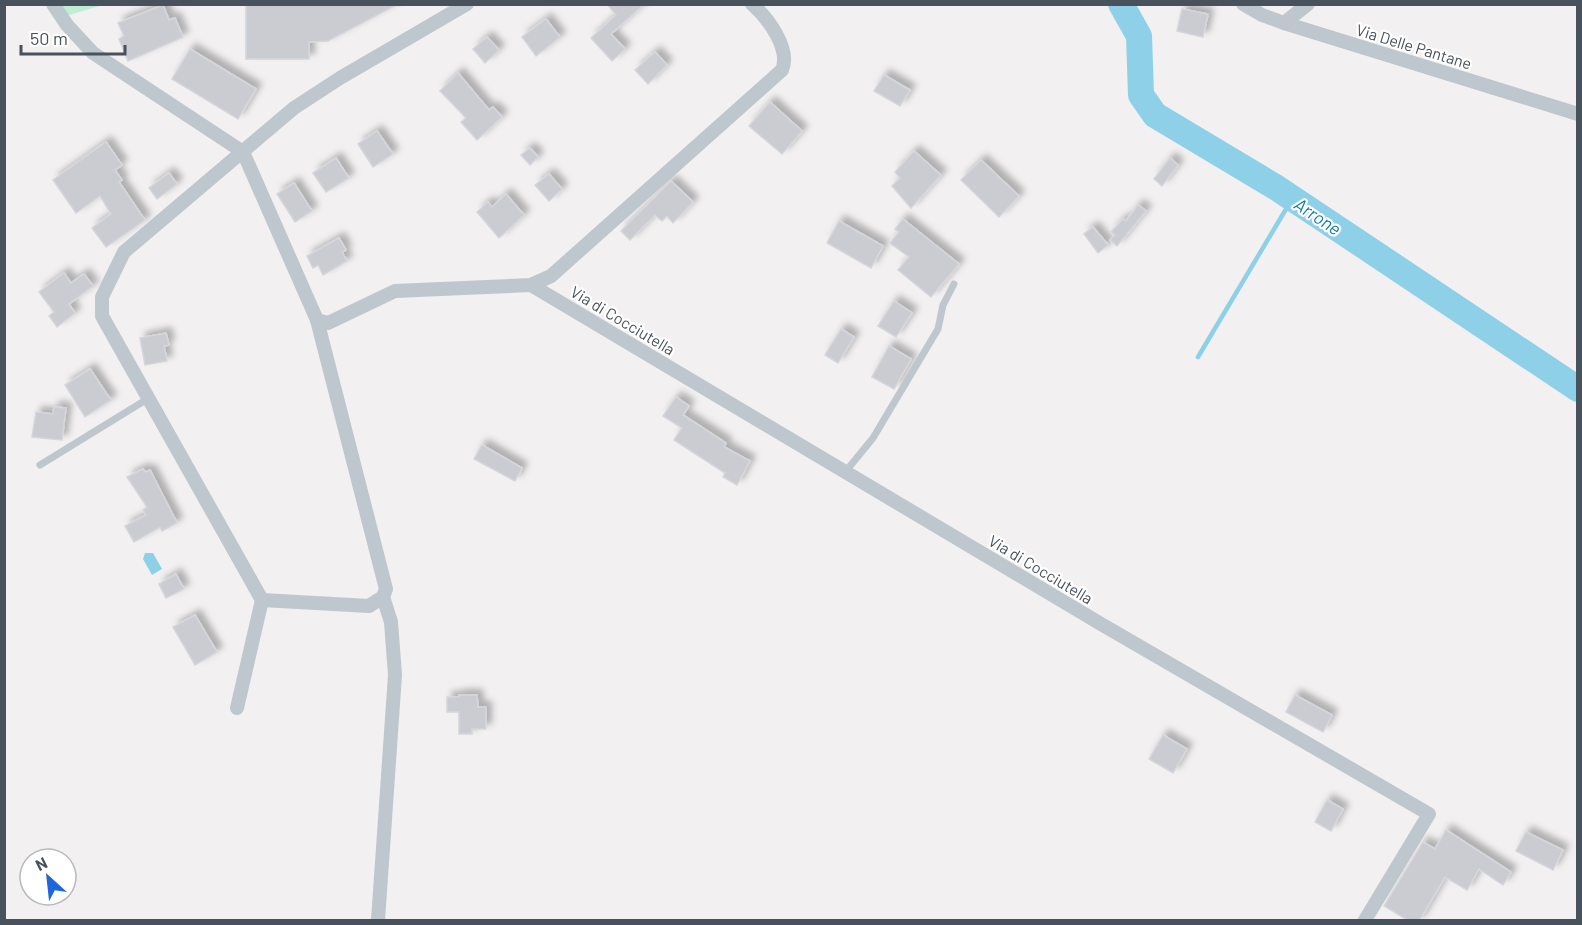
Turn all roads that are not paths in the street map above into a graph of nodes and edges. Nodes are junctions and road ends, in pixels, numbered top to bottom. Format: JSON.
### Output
{"nodes":[{"id":1,"x":53,"y":4,"type":"edge"},
{"id":2,"x":467,"y":4,"type":"edge"},
{"id":3,"x":752,"y":4,"type":"edge"},
{"id":4,"x":1243,"y":4,"type":"edge"},
{"id":5,"x":1308,"y":4,"type":"edge"},
{"id":6,"x":1284,"y":23,"type":"junction"},
{"id":7,"x":1578,"y":114,"type":"edge"},
{"id":8,"x":243,"y":152,"type":"junction"},
{"id":9,"x":954,"y":284,"type":"dead end"},
{"id":10,"x":531,"y":285,"type":"junction"},
{"id":11,"x":317,"y":320,"type":"junction"},
{"id":12,"x":149,"y":398,"type":"junction"},
{"id":13,"x":40,"y":465,"type":"dead end"},
{"id":14,"x":846,"y":471,"type":"junction"},
{"id":15,"x":383,"y":597,"type":"junction"},
{"id":16,"x":262,"y":600,"type":"junction"},
{"id":17,"x":237,"y":708,"type":"dead end"},
{"id":18,"x":378,"y":921,"type":"edge"},
{"id":19,"x":1365,"y":921,"type":"edge"}],
"edges":[{"from":1,"to":8,"type":"street"},
{"from":2,"to":8,"type":"street"},
{"from":3,"to":10,"type":"street"},
{"from":4,"to":6,"type":"street","name":"Via Delle Pantane"},
{"from":5,"to":6,"type":"street"},
{"from":6,"to":7,"type":"street","name":"Via Delle Pantane"},
{"from":8,"to":11,"type":"street"},
{"from":8,"to":12,"type":"street"},
{"from":9,"to":14,"type":"lane"},
{"from":10,"to":11,"type":"street"},
{"from":10,"to":14,"type":"street","name":"Via di Cocciutella"},
{"from":11,"to":15,"type":"street"},
{"from":12,"to":13,"type":"lane"},
{"from":12,"to":16,"type":"street"},
{"from":14,"to":19,"type":"street","name":"Via di Cocciutella"},
{"from":15,"to":16,"type":"street"},
{"from":15,"to":18,"type":"street"},
{"from":16,"to":17,"type":"street"}]}
